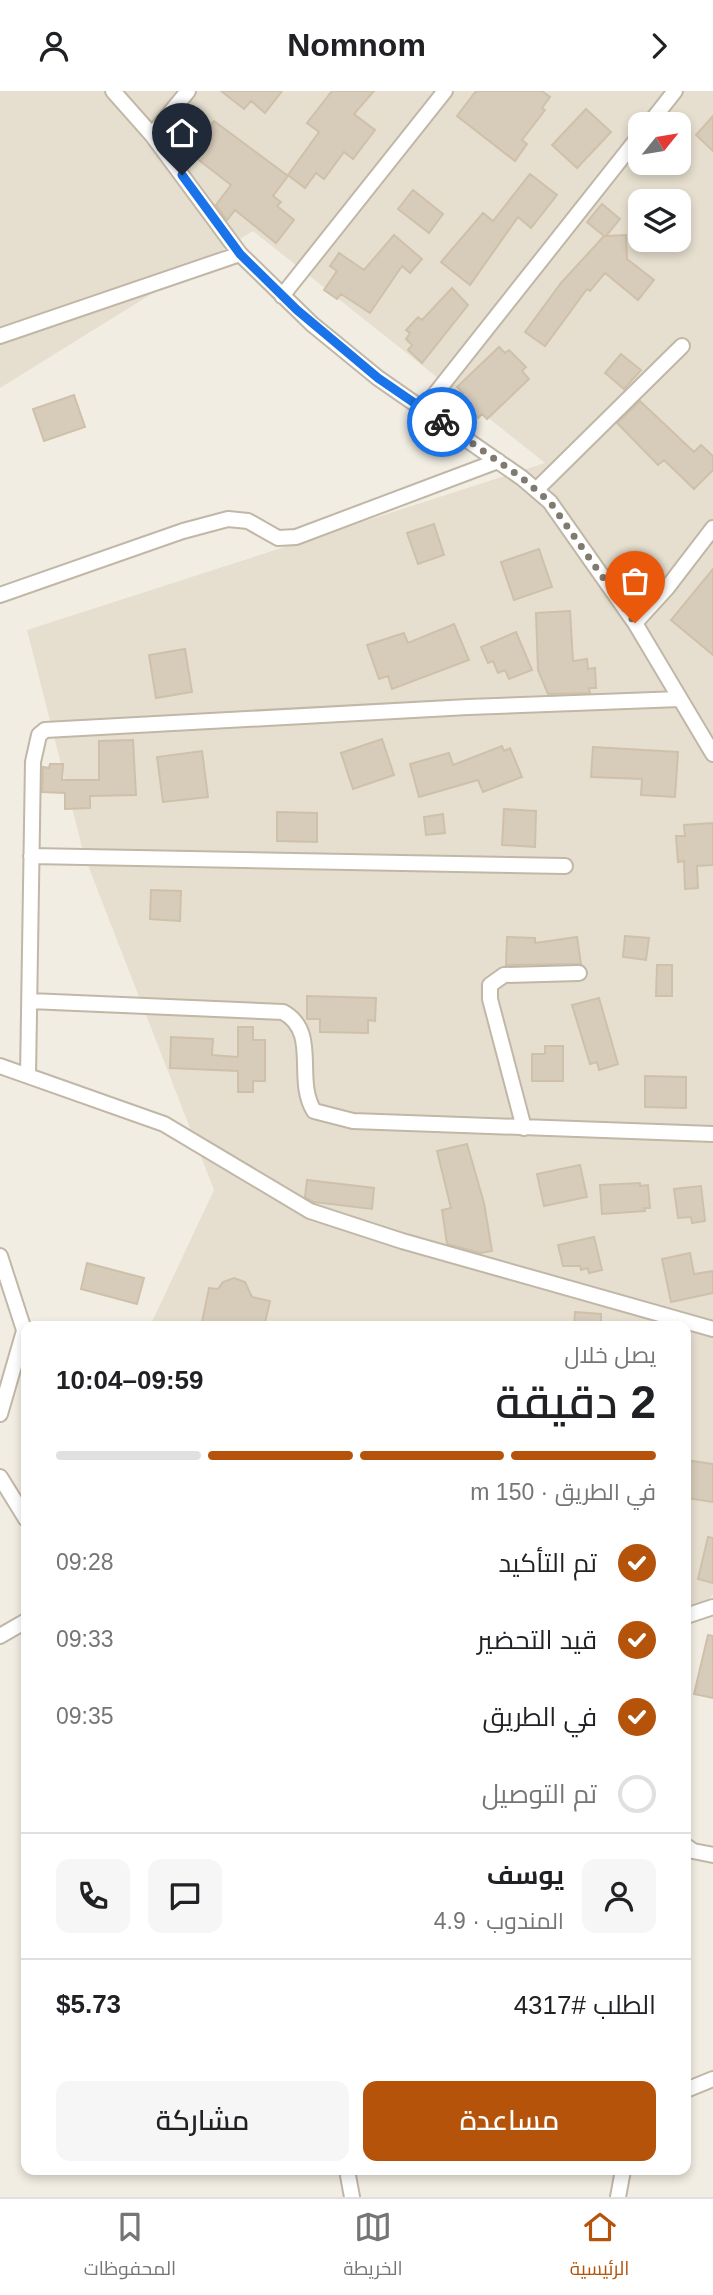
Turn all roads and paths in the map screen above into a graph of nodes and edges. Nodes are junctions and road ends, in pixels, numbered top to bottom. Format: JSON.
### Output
{"nodes":[{"id":1,"x":113,"y":91,"type":"edge"},
{"id":2,"x":188,"y":91,"type":"edge"},
{"id":3,"x":445,"y":91,"type":"edge"},
{"id":4,"x":675,"y":91,"type":"edge"},
{"id":5,"x":658,"y":112,"type":"edge"},
{"id":6,"x":152,"y":135,"type":"junction"},
{"id":7,"x":628,"y":150,"type":"edge"},
{"id":8,"x":240,"y":254,"type":"junction"},
{"id":9,"x":282,"y":296,"type":"junction"},
{"id":10,"x":0,"y":336,"type":"edge"},
{"id":11,"x":682,"y":346,"type":"dead end"},
{"id":12,"x":424,"y":408,"type":"junction"},
{"id":13,"x":498,"y":461,"type":"junction"},
{"id":14,"x":537,"y":489,"type":"junction"},
{"id":15,"x":713,"y":528,"type":"edge"},
{"id":16,"x":0,"y":595,"type":"edge"},
{"id":17,"x":635,"y":623,"type":"junction"},
{"id":18,"x":680,"y":699,"type":"junction"},
{"id":19,"x":713,"y":754,"type":"edge"},
{"id":20,"x":31,"y":856,"type":"junction"},
{"id":21,"x":565,"y":866,"type":"dead end"},
{"id":22,"x":579,"y":972,"type":"dead end"},
{"id":23,"x":30,"y":1001,"type":"junction"},
{"id":24,"x":0,"y":1066,"type":"edge"},
{"id":25,"x":28,"y":1076,"type":"junction"},
{"id":26,"x":524,"y":1128,"type":"junction"},
{"id":27,"x":713,"y":1134,"type":"edge"},
{"id":28,"x":0,"y":1256,"type":"edge"},
{"id":29,"x":21,"y":1321,"type":"edge"},
{"id":30,"x":676,"y":1321,"type":"edge"},
{"id":31,"x":691,"y":1325,"type":"edge"},
{"id":32,"x":713,"y":1329,"type":"edge"},
{"id":33,"x":21,"y":1346,"type":"edge"},
{"id":34,"x":0,"y":1413,"type":"edge"},
{"id":35,"x":0,"y":1477,"type":"edge"},
{"id":36,"x":21,"y":1511,"type":"edge"},
{"id":37,"x":713,"y":1607,"type":"edge"},
{"id":38,"x":691,"y":1614,"type":"edge"},
{"id":39,"x":21,"y":1624,"type":"edge"},
{"id":40,"x":0,"y":1636,"type":"edge"},
{"id":41,"x":691,"y":1849,"type":"edge"},
{"id":42,"x":713,"y":1855,"type":"edge"},
{"id":43,"x":713,"y":2079,"type":"edge"},
{"id":44,"x":691,"y":2087,"type":"edge"},
{"id":45,"x":348,"y":2175,"type":"edge"},
{"id":46,"x":622,"y":2175,"type":"edge"},
{"id":47,"x":352,"y":2197,"type":"edge"},
{"id":48,"x":618,"y":2197,"type":"edge"}],
"edges":[{"from":1,"to":6,"type":"street"},
{"from":2,"to":6,"type":"street"},
{"from":3,"to":9,"type":"street"},
{"from":4,"to":5,"type":"street"},
{"from":6,"to":8,"type":"street"},
{"from":7,"to":12,"type":"street"},
{"from":8,"to":9,"type":"street"},
{"from":8,"to":10,"type":"street"},
{"from":9,"to":12,"type":"street"},
{"from":11,"to":14,"type":"street"},
{"from":12,"to":13,"type":"street"},
{"from":13,"to":14,"type":"street"},
{"from":13,"to":16,"type":"street"},
{"from":14,"to":17,"type":"street"},
{"from":15,"to":17,"type":"street"},
{"from":17,"to":18,"type":"street"},
{"from":18,"to":19,"type":"street"},
{"from":18,"to":20,"type":"street"},
{"from":20,"to":21,"type":"street"},
{"from":20,"to":23,"type":"street"},
{"from":22,"to":26,"type":"street"},
{"from":23,"to":25,"type":"street"},
{"from":23,"to":26,"type":"street"},
{"from":24,"to":25,"type":"street"},
{"from":25,"to":30,"type":"street"},
{"from":26,"to":27,"type":"street"},
{"from":28,"to":29,"type":"street"},
{"from":31,"to":32,"type":"street"},
{"from":33,"to":34,"type":"street"},
{"from":35,"to":36,"type":"street"},
{"from":37,"to":38,"type":"street"},
{"from":39,"to":40,"type":"street"},
{"from":41,"to":42,"type":"street"},
{"from":43,"to":44,"type":"street"},
{"from":45,"to":47,"type":"street"},
{"from":46,"to":48,"type":"street"}]}
